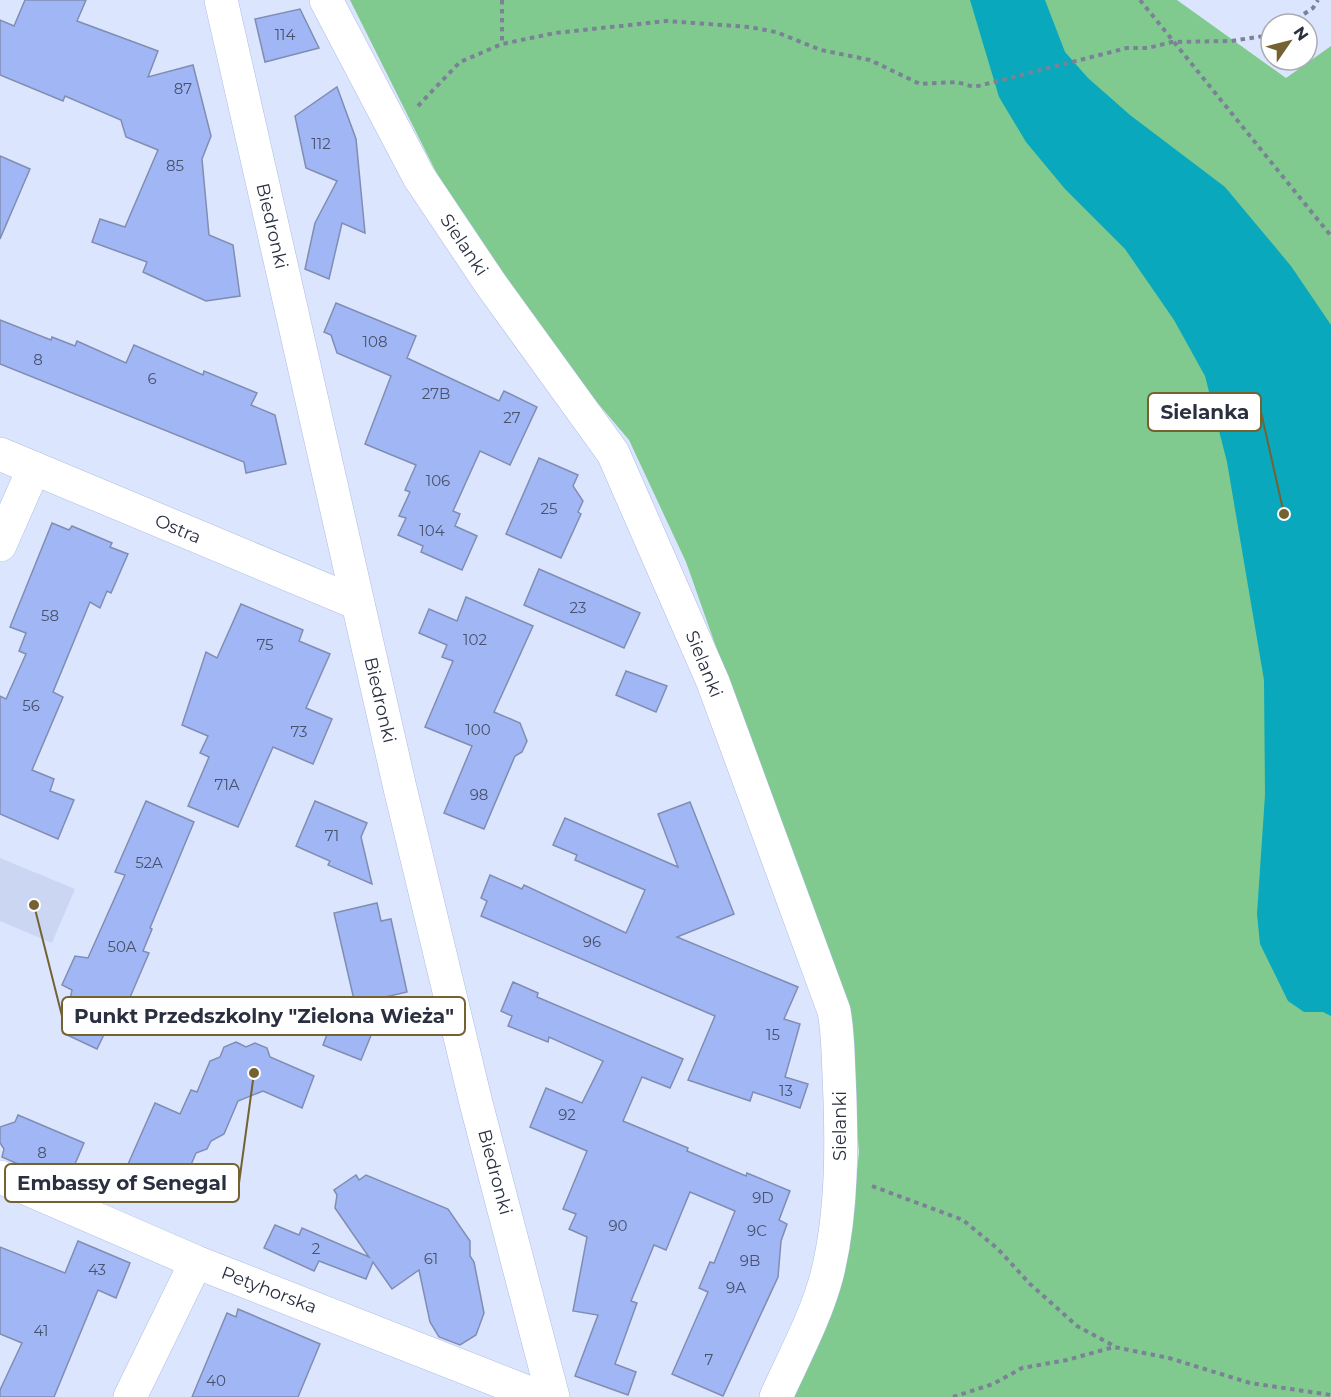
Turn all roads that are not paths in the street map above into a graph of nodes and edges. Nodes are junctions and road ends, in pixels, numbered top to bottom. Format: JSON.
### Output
{"nodes":[{"id":1,"x":221,"y":0,"type":"edge"},
{"id":2,"x":326,"y":0,"type":"edge"},
{"id":3,"x":0,"y":454,"type":"edge"},
{"id":4,"x":34,"y":468,"type":"junction"},
{"id":5,"x":0,"y":545,"type":"edge"},
{"id":6,"x":357,"y":603,"type":"junction"},
{"id":7,"x":0,"y":1177,"type":"edge"},
{"id":8,"x":196,"y":1262,"type":"junction"},
{"id":9,"x":130,"y":1397,"type":"edge"},
{"id":10,"x":540,"y":1397,"type":"edge"},
{"id":11,"x":553,"y":1397,"type":"edge"},
{"id":12,"x":776,"y":1397,"type":"edge"}],
"edges":[{"from":1,"to":6,"type":"street","name":"Biedronki"},
{"from":2,"to":12,"type":"street","name":"Sielanki"},
{"from":3,"to":4,"type":"street","name":"Ostra"},
{"from":4,"to":5,"type":"street"},
{"from":4,"to":6,"type":"street","name":"Ostra"},
{"from":6,"to":11,"type":"street","name":"Biedronki"},
{"from":7,"to":8,"type":"street","name":"Petyhorska"},
{"from":8,"to":9,"type":"street"},
{"from":8,"to":10,"type":"street","name":"Petyhorska"}]}
